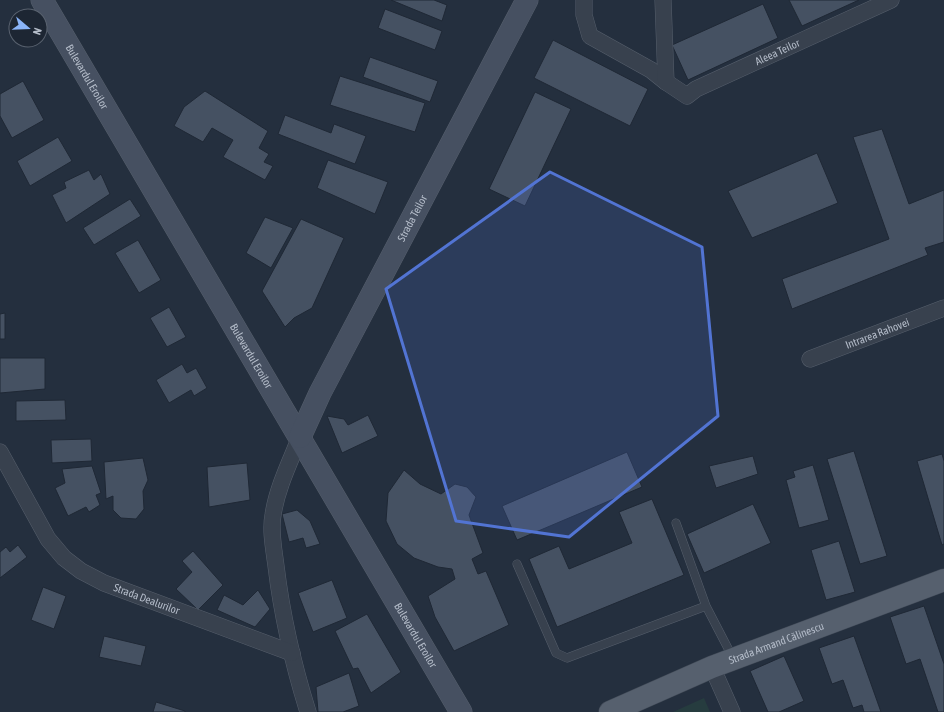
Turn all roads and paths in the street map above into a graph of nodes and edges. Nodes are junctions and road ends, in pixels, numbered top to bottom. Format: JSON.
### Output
{"nodes":[{"id":1,"x":42,"y":0,"type":"edge"},
{"id":2,"x":527,"y":0,"type":"edge"},
{"id":3,"x":584,"y":0,"type":"edge"},
{"id":4,"x":663,"y":0,"type":"edge"},
{"id":5,"x":891,"y":0,"type":"edge"},
{"id":6,"x":666,"y":82,"type":"junction"},
{"id":7,"x":944,"y":308,"type":"edge"},
{"id":8,"x":810,"y":359,"type":"dead end"},
{"id":9,"x":300,"y":437,"type":"junction"},
{"id":10,"x":0,"y":452,"type":"edge"},
{"id":11,"x":676,"y":523,"type":"dead end"},
{"id":12,"x":517,"y":564,"type":"dead end"},
{"id":13,"x":944,"y":580,"type":"edge"},
{"id":14,"x":706,"y":606,"type":"junction"},
{"id":15,"x":292,"y":653,"type":"junction"},
{"id":16,"x":733,"y":659,"type":"junction"},
{"id":17,"x":712,"y":667,"type":"junction"},
{"id":18,"x":308,"y":712,"type":"edge"},
{"id":19,"x":461,"y":712,"type":"edge"},
{"id":20,"x":610,"y":712,"type":"edge"},
{"id":21,"x":732,"y":712,"type":"edge"}],
"edges":[{"from":1,"to":9,"type":"street","name":"Bulevardul Eroilor"},
{"from":2,"to":9,"type":"street","name":"Strada Teilor"},
{"from":3,"to":6,"type":"street","name":"Aleea Teilor"},
{"from":4,"to":6,"type":"street"},
{"from":5,"to":6,"type":"street","name":"Aleea Teilor"},
{"from":7,"to":8,"type":"street","name":"Intrarea Rahovei"},
{"from":9,"to":15,"type":"street"},
{"from":9,"to":19,"type":"street","name":"Bulevardul Eroilor"},
{"from":10,"to":15,"type":"street","name":"Strada Dealurilor"},
{"from":11,"to":14,"type":"lane"},
{"from":12,"to":14,"type":"lane"},
{"from":13,"to":16,"type":"main road","name":"Strada Armand Călinescu"},
{"from":14,"to":16,"type":"lane"},
{"from":15,"to":18,"type":"street"},
{"from":16,"to":17,"type":"main road","name":"Strada Armand Călinescu"},
{"from":17,"to":20,"type":"main road","name":"Strada Armand Călinescu"},
{"from":17,"to":21,"type":"street"}]}
